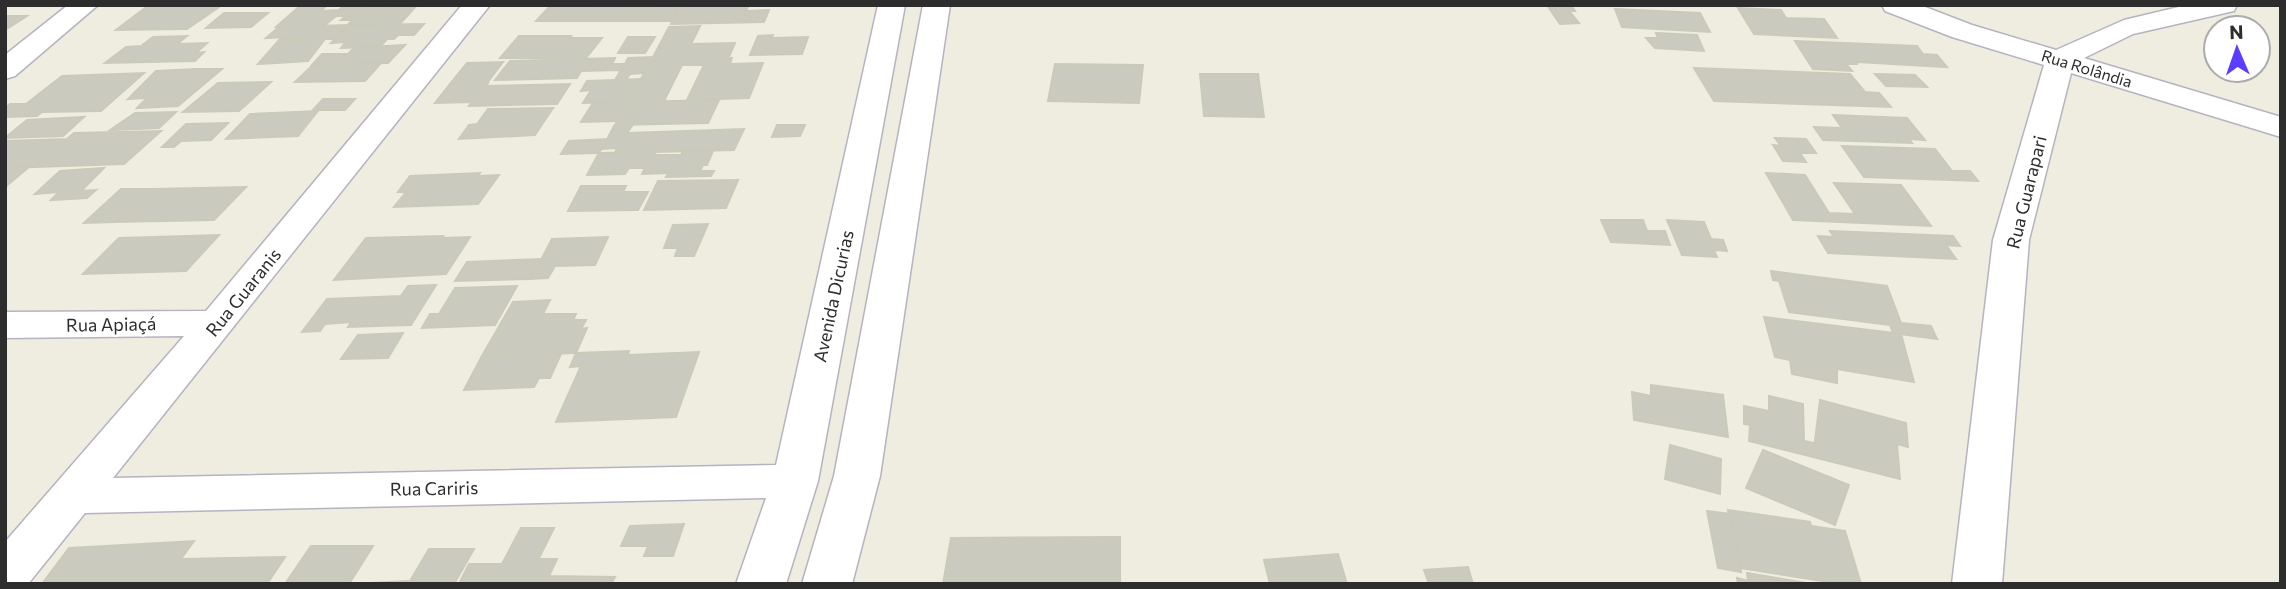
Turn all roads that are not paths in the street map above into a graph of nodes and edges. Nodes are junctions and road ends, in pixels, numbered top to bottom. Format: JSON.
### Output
{"nodes":[{"id":1,"x":85,"y":5,"type":"edge"},
{"id":2,"x":477,"y":5,"type":"edge"},
{"id":3,"x":892,"y":5,"type":"edge"},
{"id":4,"x":937,"y":5,"type":"edge"},
{"id":5,"x":1895,"y":5,"type":"edge"},
{"id":6,"x":2224,"y":5,"type":"edge"},
{"id":7,"x":2060,"y":59,"type":"junction"},
{"id":8,"x":5,"y":70,"type":"edge"},
{"id":9,"x":2281,"y":127,"type":"edge"},
{"id":10,"x":218,"y":323,"type":"junction"},
{"id":11,"x":5,"y":325,"type":"edge"},
{"id":12,"x":795,"y":481,"type":"junction"},
{"id":13,"x":72,"y":496,"type":"junction"},
{"id":14,"x":5,"y":576,"type":"edge"},
{"id":15,"x":761,"y":584,"type":"edge"},
{"id":16,"x":827,"y":584,"type":"edge"},
{"id":17,"x":1977,"y":584,"type":"edge"}],
"edges":[{"from":1,"to":8,"type":"street"},
{"from":2,"to":10,"type":"street","name":"Rua Guaranis"},
{"from":3,"to":12,"type":"street","name":"Avenida Dicurias"},
{"from":4,"to":16,"type":"street"},
{"from":5,"to":7,"type":"street","name":"Rua Rolândia"},
{"from":6,"to":7,"type":"street"},
{"from":7,"to":9,"type":"street","name":"Rua Rolândia"},
{"from":7,"to":17,"type":"street","name":"Rua Guarapari"},
{"from":10,"to":11,"type":"street","name":"Rua Apiaçá"},
{"from":10,"to":13,"type":"street","name":"Rua Guaranis"},
{"from":12,"to":13,"type":"street","name":"Rua Cariris"},
{"from":12,"to":15,"type":"street","name":"Avenida Dicurias"},
{"from":13,"to":14,"type":"street","name":"Rua Guaranis"}]}
